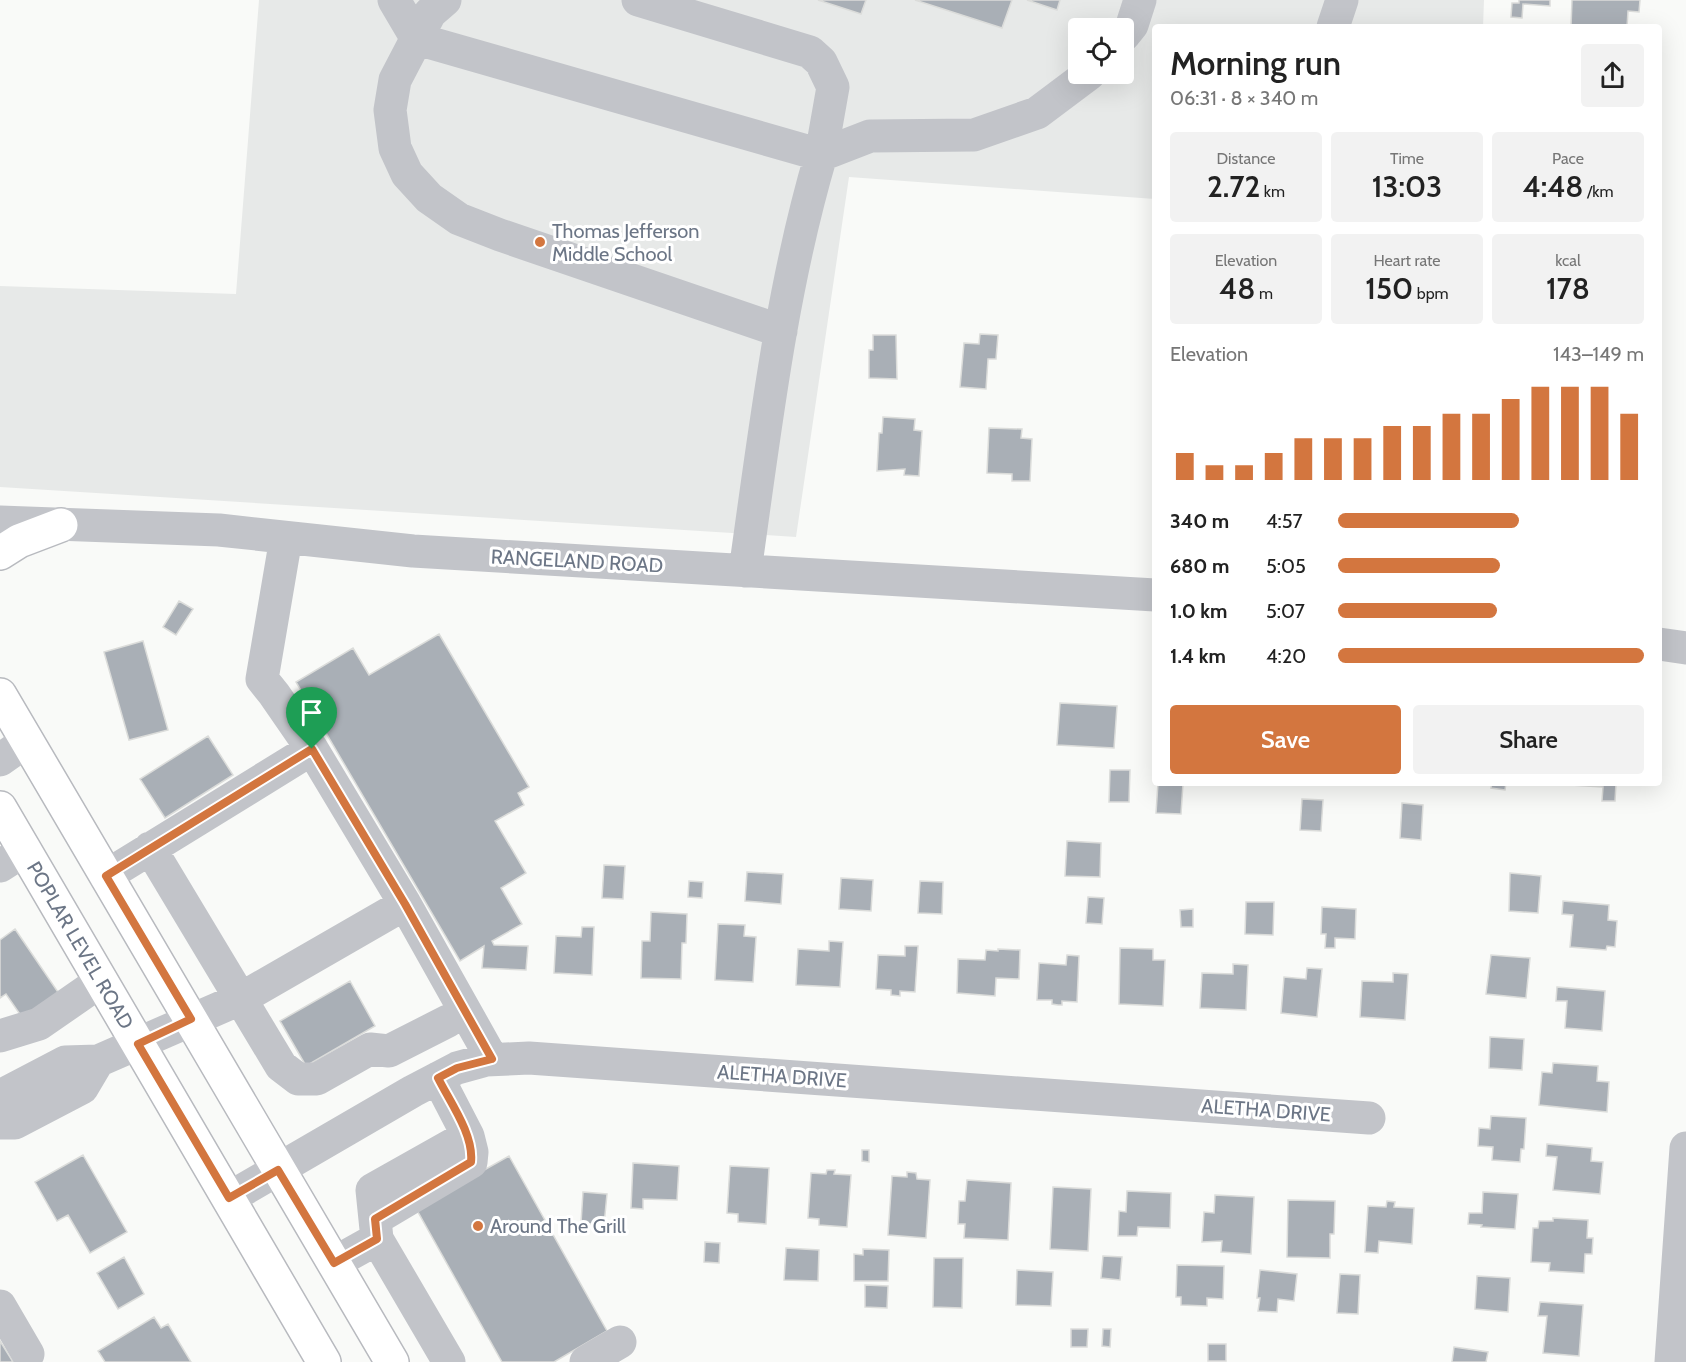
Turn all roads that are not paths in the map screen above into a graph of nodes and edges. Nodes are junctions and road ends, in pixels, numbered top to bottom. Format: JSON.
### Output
{"nodes":[{"id":1,"x":394,"y":0,"type":"edge"},
{"id":2,"x":445,"y":0,"type":"edge"},
{"id":3,"x":638,"y":0,"type":"edge"},
{"id":4,"x":1342,"y":0,"type":"edge"},
{"id":5,"x":1334,"y":24,"type":"edge"},
{"id":6,"x":417,"y":39,"type":"junction"},
{"id":7,"x":1076,"y":84,"type":"edge"},
{"id":8,"x":821,"y":155,"type":"junction"},
{"id":9,"x":781,"y":331,"type":"junction"},
{"id":10,"x":0,"y":522,"type":"edge"},
{"id":11,"x":61,"y":525,"type":"junction"},
{"id":12,"x":286,"y":538,"type":"junction"},
{"id":13,"x":0,"y":553,"type":"edge"},
{"id":14,"x":744,"y":571,"type":"junction"},
{"id":15,"x":1152,"y":595,"type":"edge"},
{"id":16,"x":1662,"y":644,"type":"edge"},
{"id":17,"x":1686,"y":648,"type":"edge"},
{"id":18,"x":0,"y":695,"type":"edge"},
{"id":19,"x":27,"y":741,"type":"junction"},
{"id":20,"x":312,"y":749,"type":"junction"},
{"id":21,"x":0,"y":760,"type":"edge"},
{"id":22,"x":0,"y":808,"type":"edge"},
{"id":23,"x":150,"y":848,"type":"junction"},
{"id":24,"x":13,"y":858,"type":"edge"},
{"id":25,"x":106,"y":876,"type":"junction"},
{"id":26,"x":405,"y":904,"type":"junction"},
{"id":27,"x":101,"y":981,"type":"junction"},
{"id":28,"x":240,"y":999,"type":"junction"},
{"id":29,"x":191,"y":1019,"type":"junction"},
{"id":30,"x":448,"y":1021,"type":"dead end"},
{"id":31,"x":0,"y":1036,"type":"edge"},
{"id":32,"x":138,"y":1044,"type":"junction"},
{"id":33,"x":389,"y":1051,"type":"junction"},
{"id":34,"x":492,"y":1059,"type":"junction"},
{"id":35,"x":98,"y":1061,"type":"junction"},
{"id":36,"x":425,"y":1084,"type":"junction"},
{"id":37,"x":0,"y":1096,"type":"edge"},
{"id":38,"x":1369,"y":1118,"type":"dead end"},
{"id":39,"x":0,"y":1123,"type":"edge"},
{"id":40,"x":1686,"y":1148,"type":"edge"},
{"id":41,"x":278,"y":1170,"type":"junction"},
{"id":42,"x":229,"y":1198,"type":"junction"},
{"id":43,"x":376,"y":1229,"type":"junction"},
{"id":44,"x":334,"y":1263,"type":"junction"},
{"id":45,"x":0,"y":1306,"type":"edge"},
{"id":46,"x":620,"y":1342,"type":"dead end"},
{"id":47,"x":28,"y":1354,"type":"dead end"},
{"id":48,"x":313,"y":1358,"type":"edge"},
{"id":49,"x":392,"y":1362,"type":"edge"},
{"id":50,"x":448,"y":1362,"type":"edge"},
{"id":51,"x":586,"y":1362,"type":"edge"},
{"id":52,"x":1671,"y":1362,"type":"edge"}],
"edges":[{"from":1,"to":6,"type":"street"},
{"from":2,"to":6,"type":"street"},
{"from":3,"to":8,"type":"street"},
{"from":4,"to":5,"type":"street"},
{"from":6,"to":8,"type":"street"},
{"from":6,"to":9,"type":"street"},
{"from":7,"to":8,"type":"street"},
{"from":8,"to":9,"type":"street"},
{"from":9,"to":14,"type":"street"},
{"from":10,"to":11,"type":"street","name":"RANGELAND ROAD"},
{"from":11,"to":12,"type":"street","name":"RANGELAND ROAD"},
{"from":11,"to":13,"type":"main road"},
{"from":12,"to":14,"type":"street","name":"RANGELAND ROAD"},
{"from":12,"to":20,"type":"street"},
{"from":14,"to":15,"type":"street","name":"RANGELAND ROAD"},
{"from":16,"to":17,"type":"street"},
{"from":18,"to":19,"type":"main road"},
{"from":19,"to":21,"type":"street"},
{"from":19,"to":25,"type":"main road"},
{"from":20,"to":23,"type":"street"},
{"from":20,"to":26,"type":"street"},
{"from":22,"to":24,"type":"main road","name":"POPLAR LEVEL ROAD"},
{"from":23,"to":25,"type":"street"},
{"from":23,"to":28,"type":"street"},
{"from":24,"to":27,"type":"main road","name":"POPLAR LEVEL ROAD"},
{"from":25,"to":29,"type":"main road"},
{"from":26,"to":28,"type":"street"},
{"from":26,"to":34,"type":"street"},
{"from":27,"to":31,"type":"street"},
{"from":27,"to":32,"type":"main road","name":"POPLAR LEVEL ROAD"},
{"from":28,"to":29,"type":"street"},
{"from":28,"to":33,"type":"street"},
{"from":29,"to":32,"type":"street"},
{"from":29,"to":41,"type":"main road"},
{"from":30,"to":33,"type":"street"},
{"from":32,"to":35,"type":"street"},
{"from":32,"to":42,"type":"main road","name":"POPLAR LEVEL ROAD"},
{"from":33,"to":36,"type":"street"},
{"from":34,"to":36,"type":"street","name":"ALETHA DRIVE"},
{"from":34,"to":38,"type":"street","name":"ALETHA DRIVE"},
{"from":35,"to":37,"type":"street"},
{"from":35,"to":39,"type":"street"},
{"from":36,"to":41,"type":"street","name":"ALETHA DRIVE"},
{"from":36,"to":43,"type":"street"},
{"from":40,"to":52,"type":"street"},
{"from":41,"to":42,"type":"street","name":"ALETHA DRIVE"},
{"from":41,"to":44,"type":"main road"},
{"from":42,"to":48,"type":"main road","name":"POPLAR LEVEL ROAD"},
{"from":43,"to":44,"type":"street"},
{"from":43,"to":50,"type":"street"},
{"from":44,"to":49,"type":"main road"},
{"from":45,"to":47,"type":"street"},
{"from":46,"to":51,"type":"street"}]}
